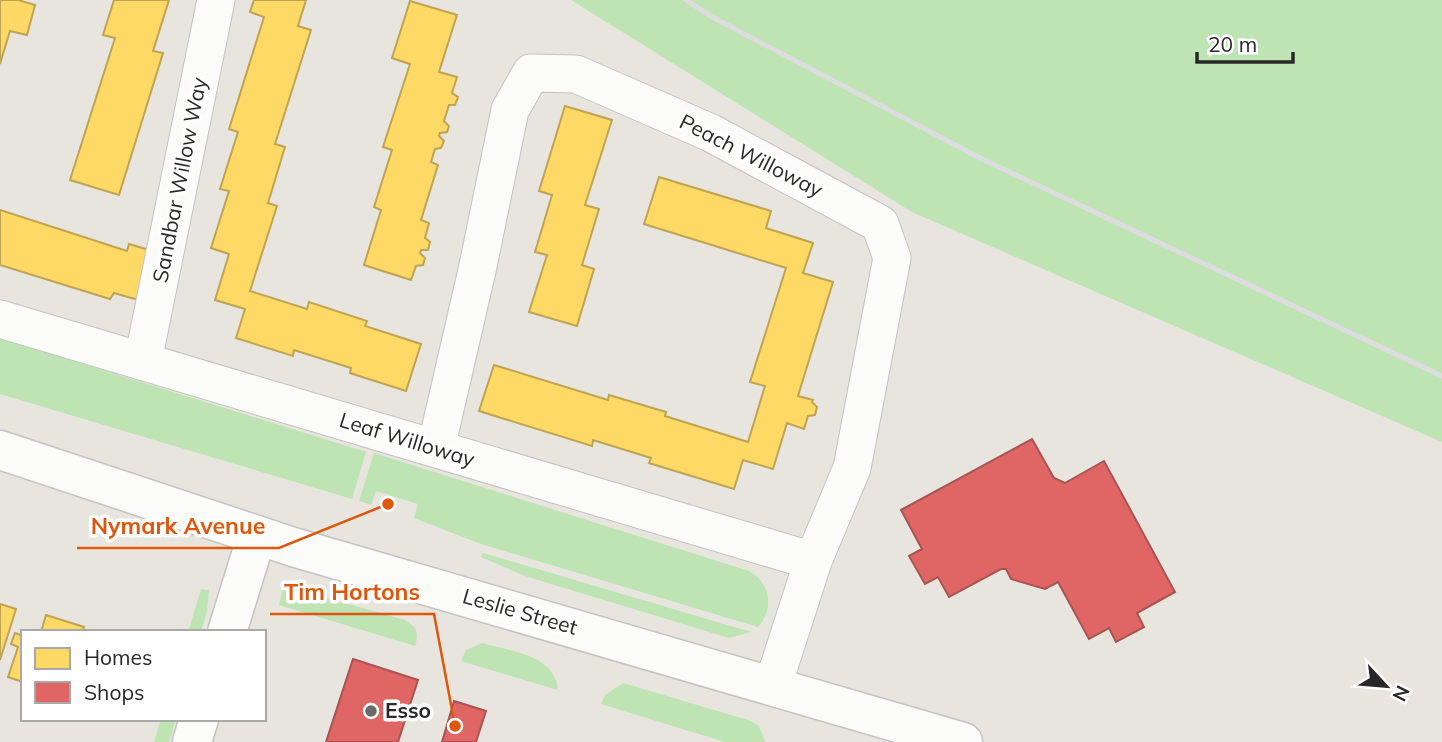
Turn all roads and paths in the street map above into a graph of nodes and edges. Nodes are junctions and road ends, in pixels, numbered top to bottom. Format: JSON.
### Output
{"nodes":[{"id":1,"x":216,"y":0,"type":"edge"},
{"id":2,"x":0,"y":319,"type":"edge"},
{"id":3,"x":143,"y":361,"type":"junction"},
{"id":4,"x":436,"y":448,"type":"junction"},
{"id":5,"x":0,"y":450,"type":"edge"},
{"id":6,"x":257,"y":536,"type":"junction"},
{"id":7,"x":813,"y":561,"type":"junction"},
{"id":8,"x":228,"y":630,"type":"edge"},
{"id":9,"x":773,"y":685,"type":"junction"},
{"id":10,"x":199,"y":721,"type":"edge"},
{"id":11,"x":192,"y":742,"type":"edge"},
{"id":12,"x":963,"y":742,"type":"edge"}],
"edges":[{"from":1,"to":3,"type":"street","name":"Sandbar Willow Way"},
{"from":2,"to":3,"type":"street","name":"Leaf Willoway"},
{"from":3,"to":4,"type":"street","name":"Leaf Willoway"},
{"from":4,"to":7,"type":"street","name":"Leaf Willoway"},
{"from":4,"to":7,"type":"street","name":"Peach Willoway"},
{"from":5,"to":6,"type":"main road","name":"Leslie Street"},
{"from":6,"to":8,"type":"main road"},
{"from":6,"to":9,"type":"main road","name":"Leslie Street"},
{"from":7,"to":9,"type":"street","name":"Peach Willoway"},
{"from":9,"to":12,"type":"main road","name":"Leslie Street"},
{"from":10,"to":11,"type":"main road"}]}
